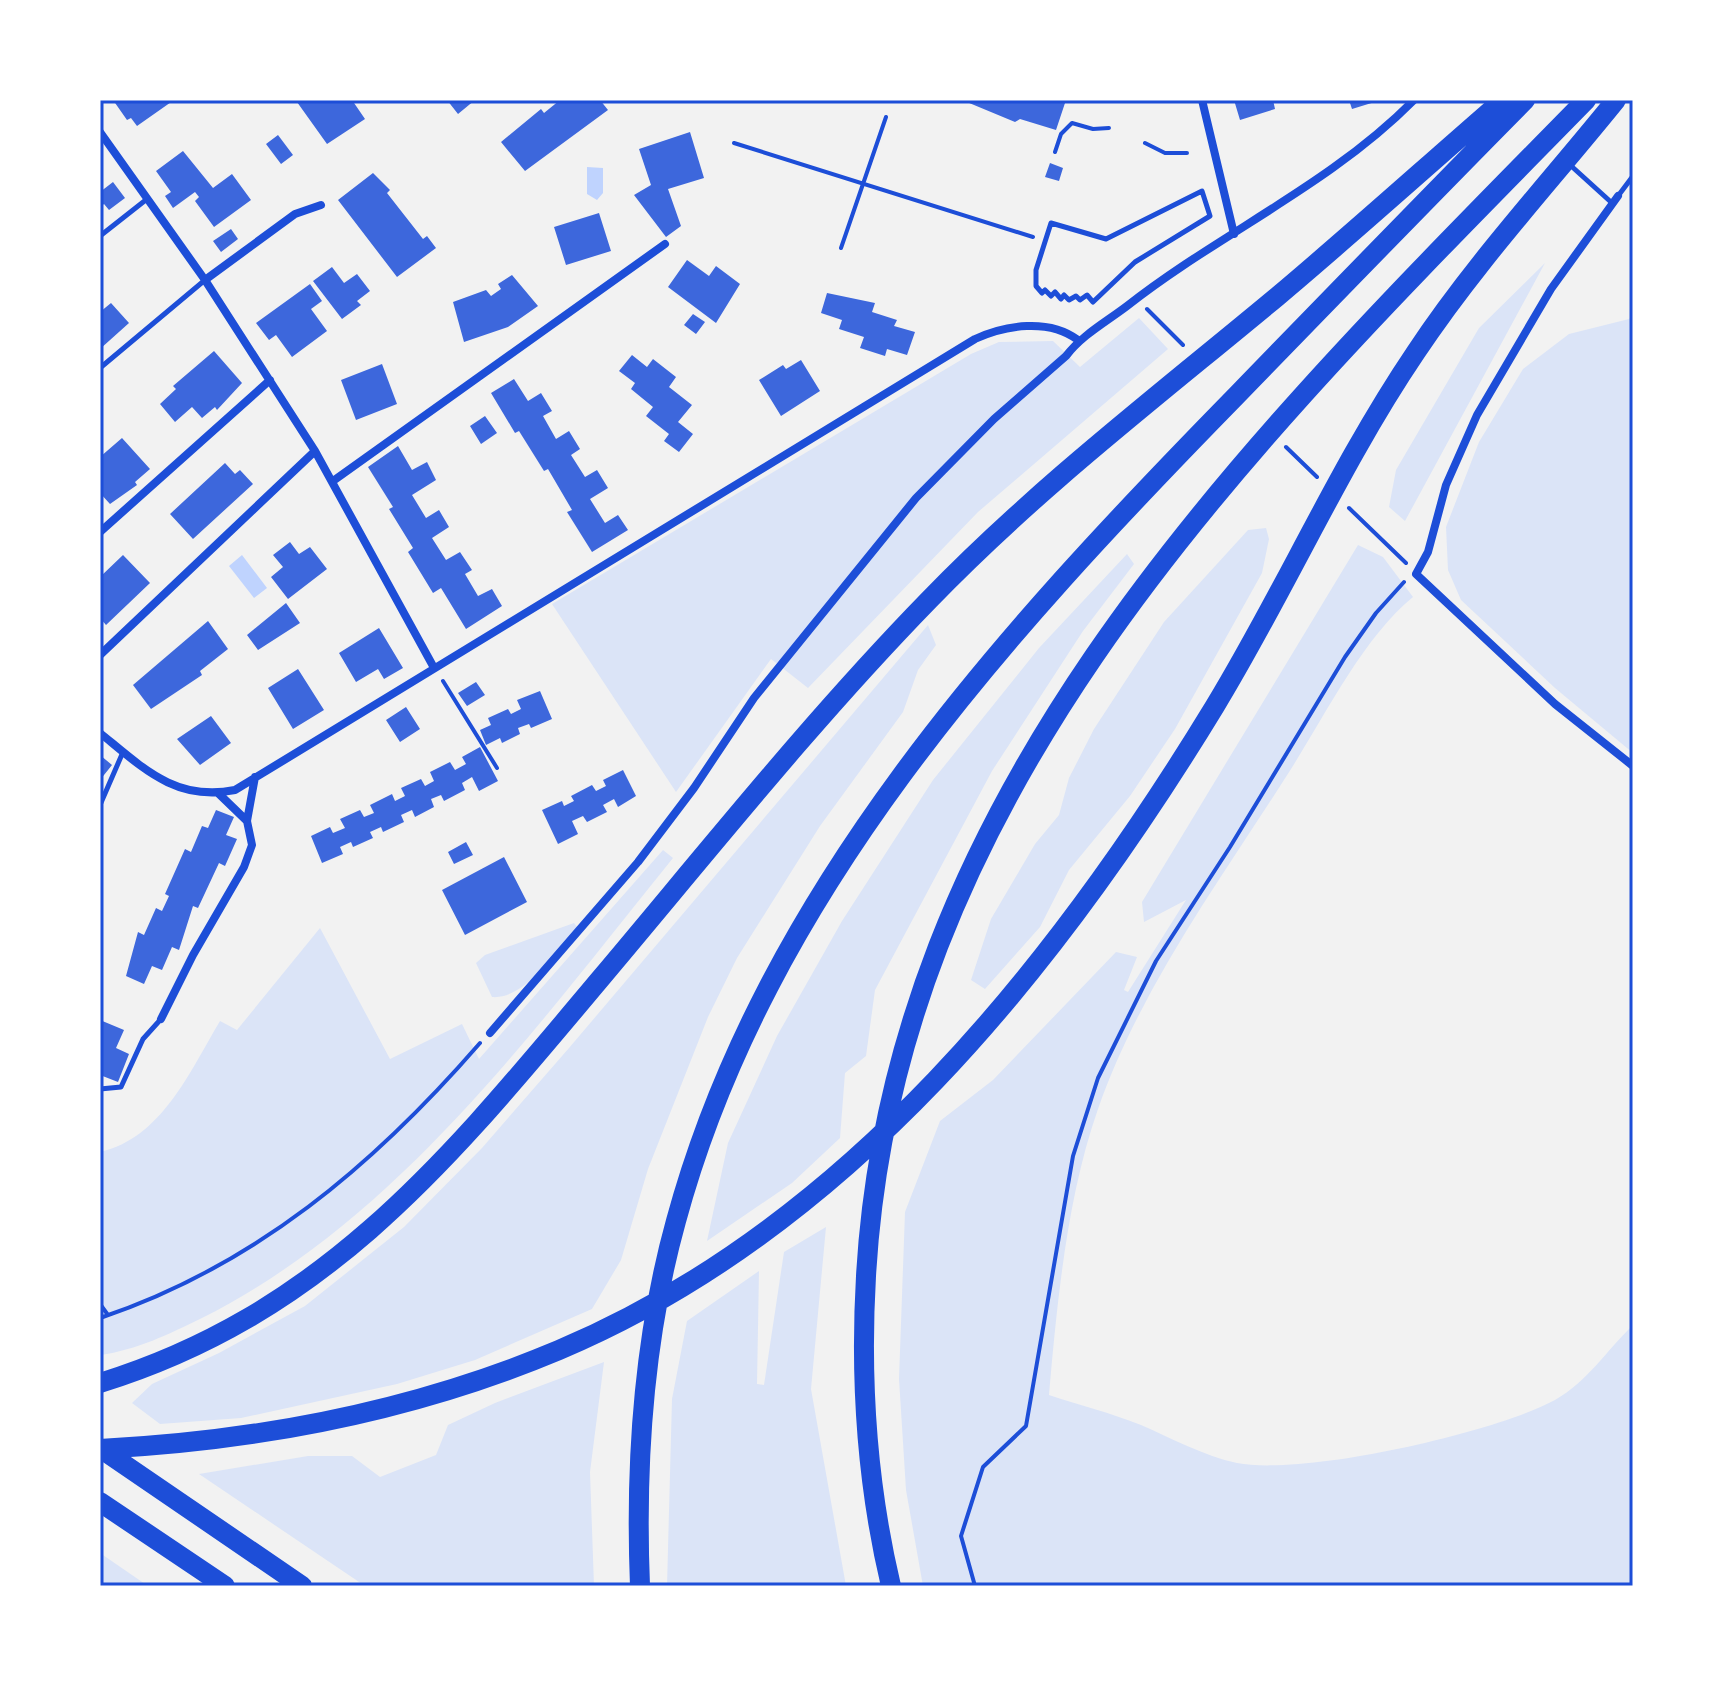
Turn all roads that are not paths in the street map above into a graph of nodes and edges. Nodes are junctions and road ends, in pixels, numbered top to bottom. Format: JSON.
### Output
{"nodes":[{"id":1,"x":1202,"y":100,"type":"edge"},
{"id":2,"x":1414,"y":100,"type":"edge"},
{"id":3,"x":1503,"y":100,"type":"edge"},
{"id":4,"x":1525,"y":100,"type":"edge"},
{"id":5,"x":1586,"y":100,"type":"edge"},
{"id":6,"x":1616,"y":100,"type":"edge"},
{"id":7,"x":100,"y":132,"type":"edge"},
{"id":8,"x":1566,"y":162,"type":"junction"},
{"id":9,"x":1633,"y":176,"type":"edge"},
{"id":10,"x":147,"y":199,"type":"junction"},
{"id":11,"x":1615,"y":200,"type":"junction"},
{"id":12,"x":321,"y":205,"type":"dead end"},
{"id":13,"x":1234,"y":234,"type":"junction"},
{"id":14,"x":100,"y":236,"type":"edge"},
{"id":15,"x":1045,"y":241,"type":"joint"},
{"id":16,"x":665,"y":244,"type":"dead end"},
{"id":17,"x":205,"y":280,"type":"junction"},
{"id":18,"x":1078,"y":340,"type":"junction"},
{"id":19,"x":100,"y":368,"type":"edge"},
{"id":20,"x":270,"y":380,"type":"junction"},
{"id":21,"x":315,"y":451,"type":"junction"},
{"id":22,"x":333,"y":481,"type":"junction"},
{"id":23,"x":100,"y":532,"type":"edge"},
{"id":24,"x":100,"y":655,"type":"edge"},
{"id":25,"x":433,"y":666,"type":"junction"},
{"id":26,"x":100,"y":733,"type":"edge"},
{"id":27,"x":123,"y":751,"type":"junction"},
{"id":28,"x":1633,"y":766,"type":"edge"},
{"id":29,"x":255,"y":777,"type":"junction"},
{"id":30,"x":218,"y":793,"type":"junction"},
{"id":31,"x":100,"y":805,"type":"edge"},
{"id":32,"x":247,"y":821,"type":"junction"},
{"id":33,"x":161,"y":1019,"type":"joint"},
{"id":34,"x":490,"y":1033,"type":"road end"},
{"id":35,"x":100,"y":1089,"type":"edge"},
{"id":36,"x":109,"y":1380,"type":"edge"},
{"id":37,"x":100,"y":1449,"type":"edge"},
{"id":38,"x":100,"y":1502,"type":"edge"},
{"id":39,"x":225,"y":1586,"type":"edge"},
{"id":40,"x":302,"y":1586,"type":"edge"},
{"id":41,"x":640,"y":1586,"type":"edge"},
{"id":42,"x":891,"y":1586,"type":"edge"}],
"edges":[{"from":1,"to":13,"type":"street"},
{"from":2,"to":13,"type":"street"},
{"from":3,"to":36,"type":"highway"},
{"from":4,"to":41,"type":"highway"},
{"from":5,"to":42,"type":"highway"},
{"from":6,"to":8,"type":"highway"},
{"from":7,"to":10,"type":"street"},
{"from":8,"to":11,"type":"lane"},
{"from":8,"to":37,"type":"highway"},
{"from":9,"to":11,"type":"lane"},
{"from":10,"to":14,"type":"lane"},
{"from":10,"to":17,"type":"street"},
{"from":11,"to":28,"type":"street"},
{"from":12,"to":17,"type":"street"},
{"from":13,"to":18,"type":"street"},
{"from":15,"to":15,"type":"lane"},
{"from":16,"to":22,"type":"street"},
{"from":17,"to":19,"type":"lane"},
{"from":17,"to":20,"type":"street"},
{"from":18,"to":25,"type":"street"},
{"from":18,"to":34,"type":"street"},
{"from":20,"to":21,"type":"street"},
{"from":20,"to":23,"type":"street"},
{"from":21,"to":22,"type":"street"},
{"from":21,"to":24,"type":"street"},
{"from":22,"to":25,"type":"street"},
{"from":25,"to":29,"type":"street"},
{"from":26,"to":27,"type":"street"},
{"from":27,"to":30,"type":"street"},
{"from":27,"to":31,"type":"lane"},
{"from":29,"to":30,"type":"street"},
{"from":29,"to":32,"type":"street"},
{"from":30,"to":32,"type":"street"},
{"from":32,"to":33,"type":"street"},
{"from":33,"to":35,"type":"lane"},
{"from":37,"to":40,"type":"highway"},
{"from":38,"to":39,"type":"highway"}]}
